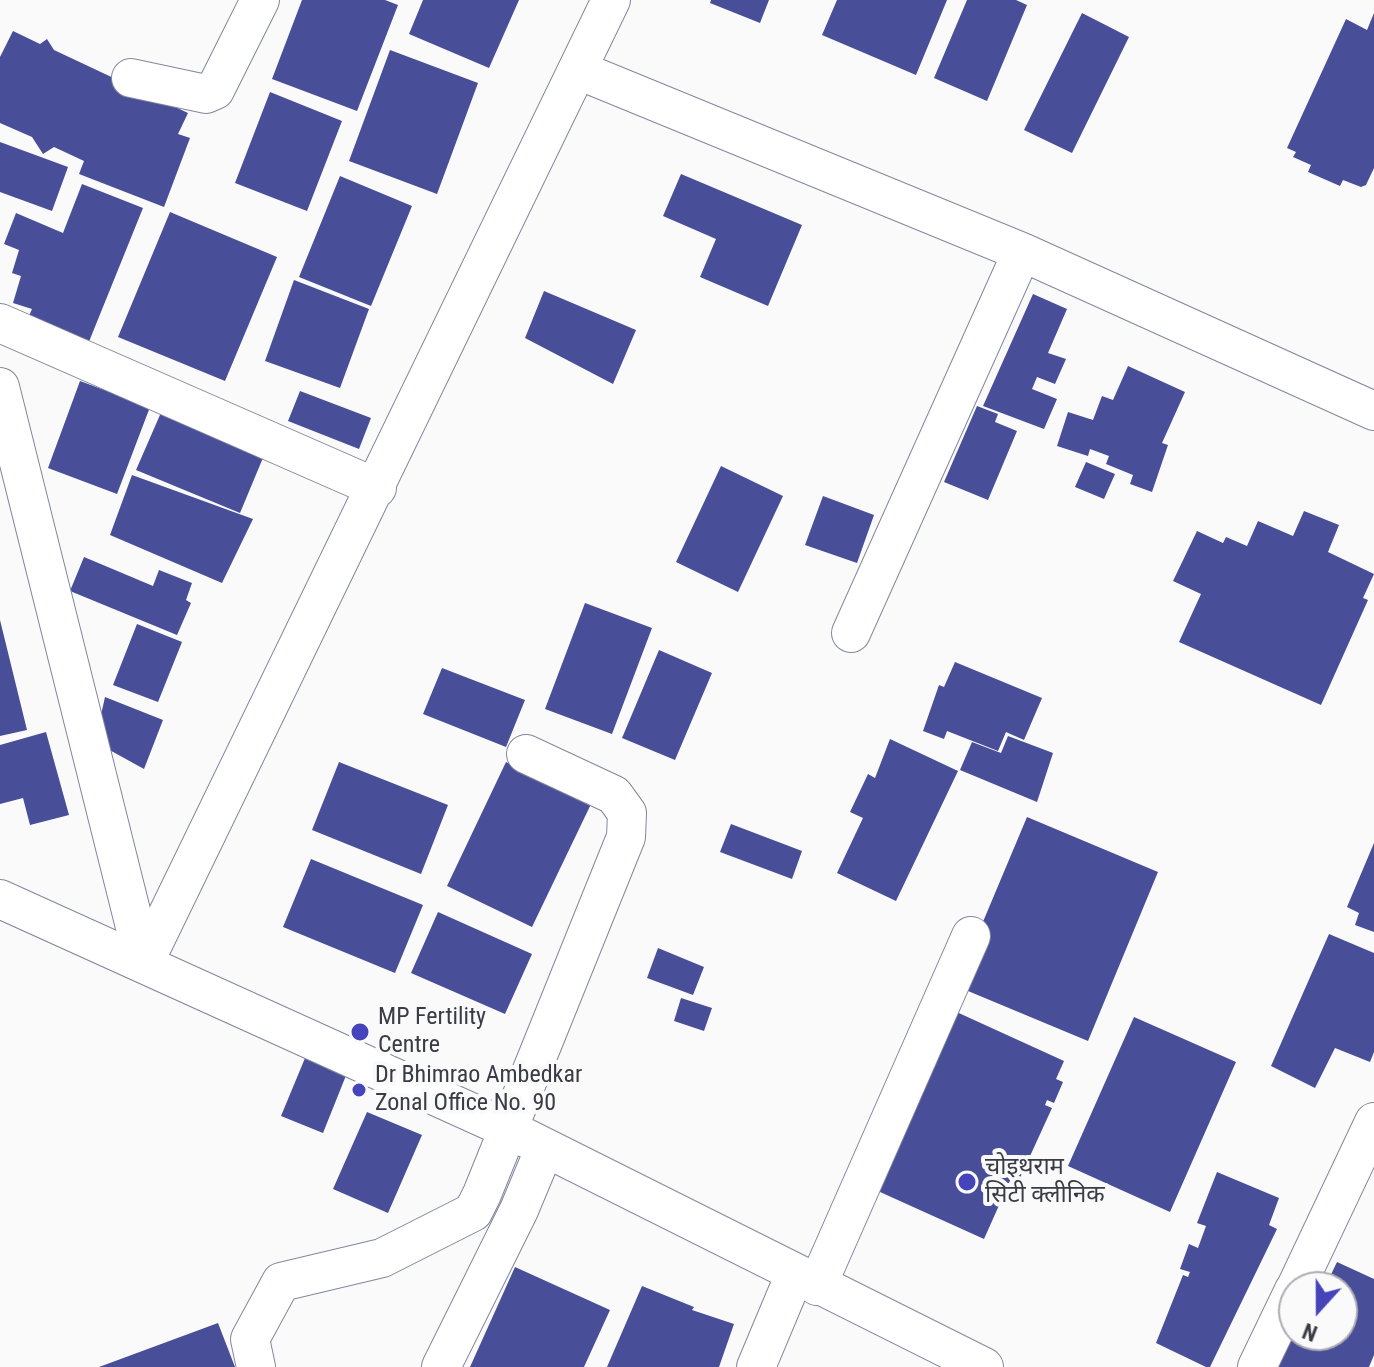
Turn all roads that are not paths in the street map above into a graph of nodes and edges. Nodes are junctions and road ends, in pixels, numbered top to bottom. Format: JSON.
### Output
{"nodes":[{"id":1,"x":260,"y":0,"type":"edge"},
{"id":2,"x":611,"y":0,"type":"edge"},
{"id":3,"x":578,"y":70,"type":"junction"},
{"id":4,"x":131,"y":78,"type":"dead end"},
{"id":5,"x":1022,"y":252,"type":"junction"},
{"id":6,"x":0,"y":323,"type":"edge"},
{"id":7,"x":0,"y":387,"type":"edge"},
{"id":8,"x":1374,"y":411,"type":"edge"},
{"id":9,"x":377,"y":488,"type":"junction"},
{"id":10,"x":851,"y":633,"type":"dead end"},
{"id":11,"x":526,"y":754,"type":"dead end"},
{"id":12,"x":0,"y":899,"type":"edge"},
{"id":13,"x":971,"y":936,"type":"dead end"},
{"id":14,"x":144,"y":963,"type":"junction"},
{"id":15,"x":1374,"y":1122,"type":"edge"},
{"id":16,"x":508,"y":1129,"type":"junction"},
{"id":17,"x":544,"y":1150,"type":"junction"},
{"id":18,"x":473,"y":1212,"type":"junction"},
{"id":19,"x":509,"y":1231,"type":"junction"},
{"id":20,"x":1304,"y":1271,"type":"edge"},
{"id":21,"x":806,"y":1280,"type":"junction"},
{"id":22,"x":1278,"y":1324,"type":"edge"},
{"id":23,"x":256,"y":1367,"type":"edge"},
{"id":24,"x":441,"y":1367,"type":"edge"},
{"id":25,"x":756,"y":1367,"type":"edge"},
{"id":26,"x":984,"y":1367,"type":"edge"},
{"id":27,"x":1257,"y":1367,"type":"edge"}],
"edges":[{"from":1,"to":4,"type":"street"},
{"from":2,"to":3,"type":"street"},
{"from":3,"to":5,"type":"street"},
{"from":3,"to":9,"type":"street"},
{"from":5,"to":8,"type":"street"},
{"from":5,"to":10,"type":"street"},
{"from":6,"to":9,"type":"street"},
{"from":7,"to":14,"type":"street"},
{"from":9,"to":14,"type":"street"},
{"from":11,"to":16,"type":"street"},
{"from":12,"to":14,"type":"street"},
{"from":13,"to":21,"type":"street"},
{"from":14,"to":16,"type":"street"},
{"from":15,"to":20,"type":"street"},
{"from":16,"to":17,"type":"street"},
{"from":16,"to":18,"type":"street"},
{"from":17,"to":19,"type":"street"},
{"from":17,"to":21,"type":"street"},
{"from":18,"to":19,"type":"street"},
{"from":18,"to":23,"type":"street"},
{"from":19,"to":24,"type":"street"},
{"from":21,"to":25,"type":"street"},
{"from":21,"to":26,"type":"street"},
{"from":22,"to":27,"type":"street"}]}
